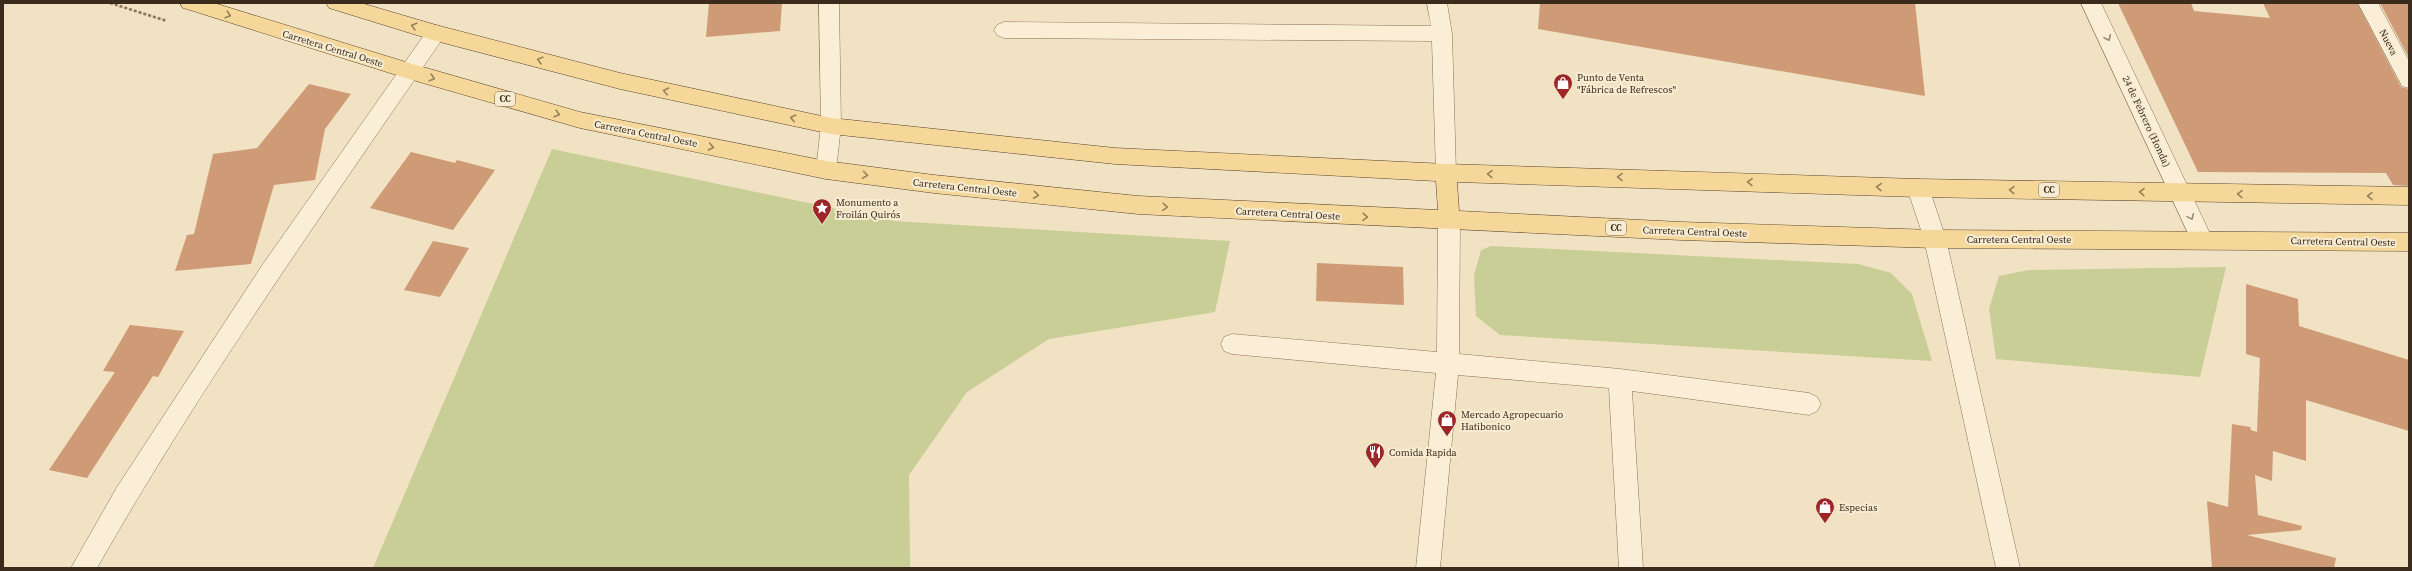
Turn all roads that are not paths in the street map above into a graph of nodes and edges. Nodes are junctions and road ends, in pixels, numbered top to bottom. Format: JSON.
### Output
{"nodes":[{"id":1,"x":190,"y":3,"type":"edge"},
{"id":2,"x":336,"y":3,"type":"edge"},
{"id":3,"x":829,"y":3,"type":"edge"},
{"id":4,"x":1437,"y":3,"type":"edge"},
{"id":5,"x":2091,"y":3,"type":"edge"},
{"id":6,"x":2368,"y":3,"type":"edge"},
{"id":7,"x":1004,"y":30,"type":"dead end"},
{"id":8,"x":436,"y":33,"type":"junction"},
{"id":9,"x":1442,"y":34,"type":"junction"},
{"id":10,"x":409,"y":71,"type":"junction"},
{"id":11,"x":2409,"y":80,"type":"edge"},
{"id":12,"x":831,"y":126,"type":"junction"},
{"id":13,"x":826,"y":170,"type":"junction"},
{"id":14,"x":1446,"y":173,"type":"junction"},
{"id":15,"x":1918,"y":188,"type":"junction"},
{"id":16,"x":2180,"y":193,"type":"junction"},
{"id":17,"x":2409,"y":196,"type":"edge"},
{"id":18,"x":1449,"y":221,"type":"junction"},
{"id":19,"x":1935,"y":239,"type":"junction"},
{"id":20,"x":2202,"y":240,"type":"junction"},
{"id":21,"x":2409,"y":242,"type":"edge"},
{"id":22,"x":1232,"y":344,"type":"dead end"},
{"id":23,"x":1448,"y":365,"type":"junction"},
{"id":24,"x":1620,"y":379,"type":"junction"},
{"id":25,"x":1809,"y":404,"type":"dead end"},
{"id":26,"x":83,"y":568,"type":"edge"},
{"id":27,"x":1428,"y":568,"type":"edge"},
{"id":28,"x":1631,"y":568,"type":"edge"},
{"id":29,"x":2008,"y":568,"type":"edge"}],
"edges":[{"from":1,"to":10,"type":"main road","name":"Carretera Central Oeste","number":"CC","one_way":true},
{"from":8,"to":2,"type":"main road","number":"CC","one_way":true},
{"from":3,"to":12,"type":"street"},
{"from":4,"to":9,"type":"street"},
{"from":5,"to":16,"type":"street","name":"24 de Febrero (Honda)","one_way":true},
{"from":6,"to":11,"type":"street","name":"Nueva"},
{"from":7,"to":9,"type":"street"},
{"from":8,"to":10,"type":"street"},
{"from":12,"to":8,"type":"main road","number":"CC","one_way":true},
{"from":9,"to":14,"type":"street"},
{"from":10,"to":13,"type":"main road","name":"Carretera Central Oeste","number":"CC","one_way":true},
{"from":10,"to":26,"type":"street"},
{"from":12,"to":13,"type":"street"},
{"from":12,"to":14,"type":"main road","number":"CC"},
{"from":13,"to":18,"type":"main road","name":"Carretera Central Oeste","number":"CC","one_way":true},
{"from":15,"to":14,"type":"main road","number":"CC","one_way":true},
{"from":14,"to":18,"type":"main road"},
{"from":16,"to":15,"type":"main road","number":"CC","one_way":true},
{"from":15,"to":19,"type":"street"},
{"from":17,"to":16,"type":"main road","number":"CC","one_way":true},
{"from":16,"to":20,"type":"street","name":"24 de Febrero (Honda)","one_way":true},
{"from":18,"to":19,"type":"main road","name":"Carretera Central Oeste","number":"CC"},
{"from":18,"to":23,"type":"street"},
{"from":19,"to":20,"type":"main road","name":"Carretera Central Oeste","number":"CC"},
{"from":19,"to":29,"type":"street"},
{"from":20,"to":21,"type":"main road","name":"Carretera Central Oeste","number":"CC"},
{"from":22,"to":23,"type":"street"},
{"from":23,"to":24,"type":"street"},
{"from":23,"to":27,"type":"street"},
{"from":24,"to":25,"type":"street"},
{"from":24,"to":28,"type":"street"}]}
